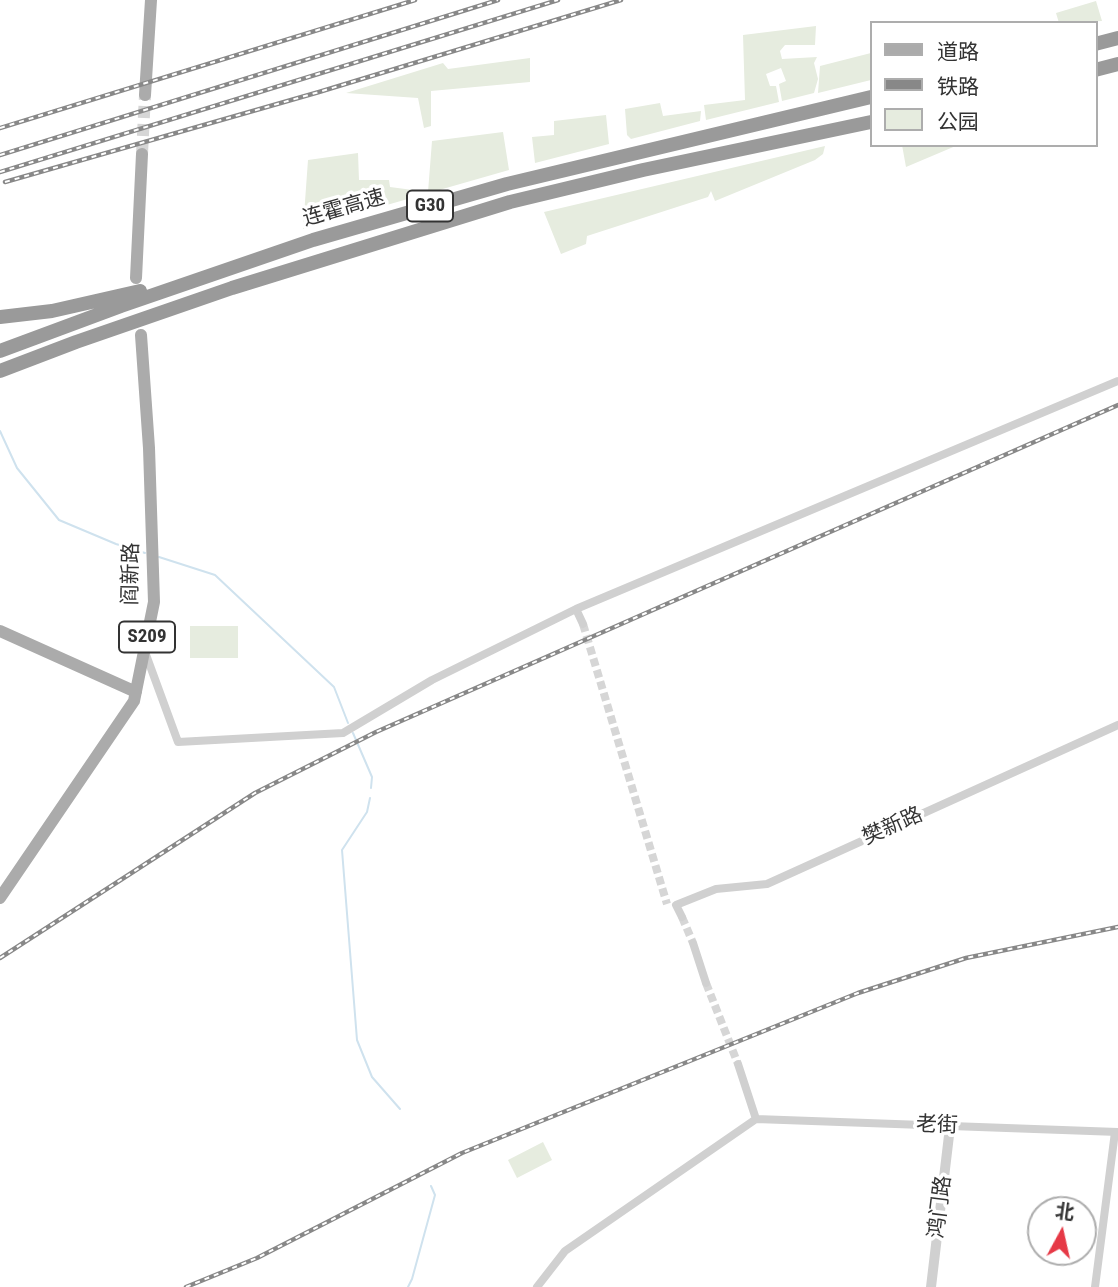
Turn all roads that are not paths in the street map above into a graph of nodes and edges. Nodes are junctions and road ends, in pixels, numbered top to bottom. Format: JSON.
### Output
{"nodes":[{"id":1,"x":151,"y":0,"type":"edge"},
{"id":2,"x":1118,"y":38,"type":"edge"},
{"id":3,"x":1097,"y":43,"type":"edge"},
{"id":4,"x":1118,"y":64,"type":"edge"},
{"id":5,"x":1097,"y":69,"type":"edge"},
{"id":6,"x":145,"y":95,"type":"tunnel mouth"},
{"id":7,"x":870,"y":97,"type":"edge"},
{"id":8,"x":870,"y":122,"type":"edge"},
{"id":9,"x":142,"y":154,"type":"tunnel mouth"},
{"id":10,"x":210,"y":275,"type":"junction"},
{"id":11,"x":136,"y":278,"type":"dead end"},
{"id":12,"x":0,"y":317,"type":"edge"},
{"id":13,"x":141,"y":335,"type":"dead end"},
{"id":14,"x":76,"y":342,"type":"junction"},
{"id":15,"x":0,"y":351,"type":"edge"},
{"id":16,"x":0,"y":371,"type":"edge"},
{"id":17,"x":1118,"y":381,"type":"edge"},
{"id":18,"x":0,"y":382,"type":"edge"},
{"id":19,"x":576,"y":609,"type":"junction"},
{"id":20,"x":583,"y":624,"type":"tunnel mouth"},
{"id":21,"x":0,"y":631,"type":"edge"},
{"id":22,"x":144,"y":650,"type":"junction"},
{"id":23,"x":136,"y":692,"type":"junction"},
{"id":24,"x":1118,"y":725,"type":"edge"},
{"id":25,"x":1,"y":894,"type":"edge"},
{"id":26,"x":682,"y":917,"type":"tunnel mouth"},
{"id":27,"x":693,"y":943,"type":"tunnel mouth"},
{"id":28,"x":706,"y":983,"type":"tunnel mouth"},
{"id":29,"x":738,"y":1064,"type":"tunnel mouth"},
{"id":30,"x":755,"y":1119,"type":"junction"},
{"id":31,"x":950,"y":1126,"type":"junction"},
{"id":32,"x":1116,"y":1132,"type":"edge"},
{"id":33,"x":537,"y":1287,"type":"edge"},
{"id":34,"x":931,"y":1287,"type":"edge"},
{"id":35,"x":1096,"y":1287,"type":"edge"}],
"edges":[{"from":1,"to":6,"type":"main road"},
{"from":2,"to":3,"type":"highway"},
{"from":4,"to":5,"type":"highway"},
{"from":7,"to":10,"type":"highway","name":"连霍高速","number":"G30"},
{"from":8,"to":14,"type":"highway","name":"连霍高速","number":"G30"},
{"from":9,"to":11,"type":"main road"},
{"from":10,"to":12,"type":"highway"},
{"from":10,"to":15,"type":"highway","name":"连霍高速","number":"G30"},
{"from":13,"to":22,"type":"main road","name":"阎新路","number":"S209"},
{"from":14,"to":16,"type":"highway","name":"连霍高速","number":"G30"},
{"from":14,"to":18,"type":"highway"},
{"from":17,"to":19,"type":"street"},
{"from":19,"to":20,"type":"street"},
{"from":19,"to":22,"type":"street"},
{"from":21,"to":23,"type":"main road"},
{"from":22,"to":23,"type":"main road","name":"阎新路","number":"S209"},
{"from":23,"to":25,"type":"main road","name":"阎新路","number":"S209"},
{"from":24,"to":26,"type":"street","name":"樊新路"},
{"from":27,"to":28,"type":"street"},
{"from":29,"to":30,"type":"street"},
{"from":30,"to":31,"type":"street","name":"老街"},
{"from":30,"to":33,"type":"street"},
{"from":31,"to":32,"type":"street","name":"老街"},
{"from":31,"to":34,"type":"street","name":"鸿门路"},
{"from":32,"to":35,"type":"street"}]}
